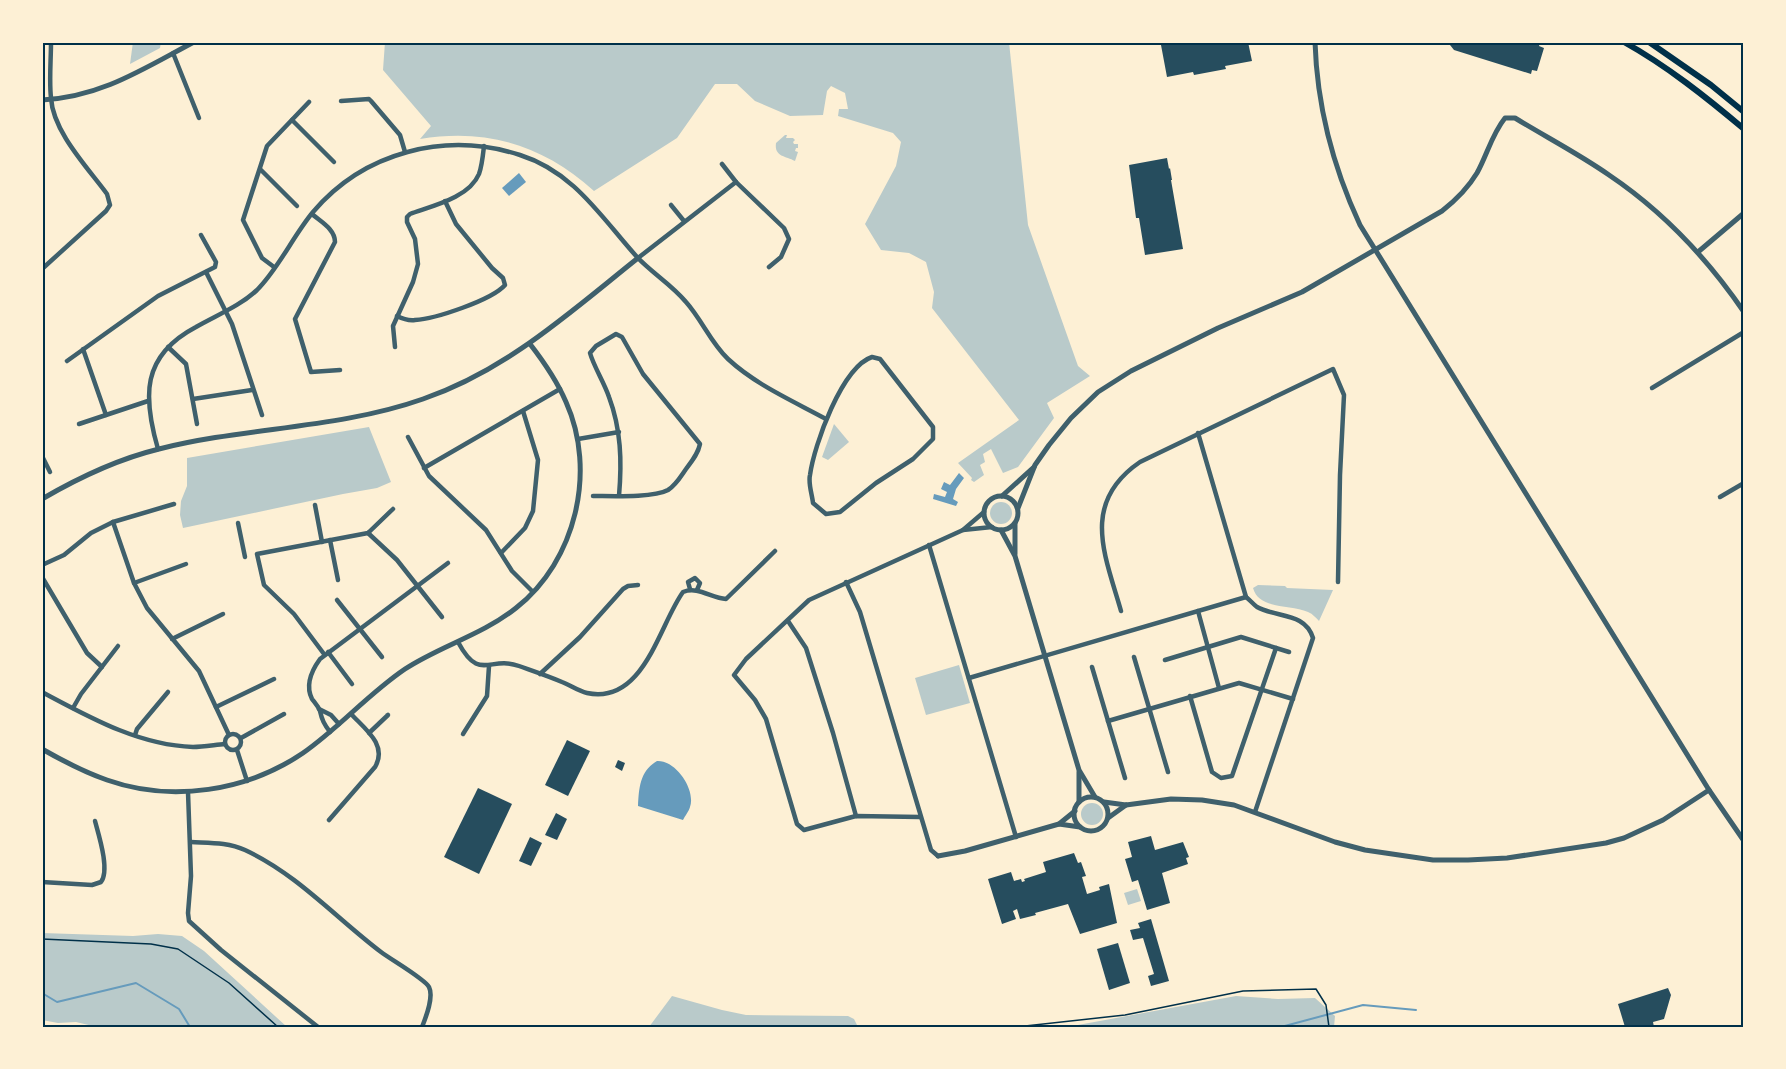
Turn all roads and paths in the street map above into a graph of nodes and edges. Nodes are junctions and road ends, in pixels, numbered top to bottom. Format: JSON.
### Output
{"nodes":[{"id":1,"x":51,"y":42,"type":"edge"},
{"id":2,"x":194,"y":42,"type":"edge"},
{"id":3,"x":1315,"y":42,"type":"edge"},
{"id":4,"x":1624,"y":42,"type":"edge"},
{"id":5,"x":1650,"y":42,"type":"edge"},
{"id":6,"x":173,"y":53,"type":"junction"},
{"id":7,"x":51,"y":99,"type":"junction"},
{"id":8,"x":42,"y":100,"type":"edge"},
{"id":9,"x":341,"y":101,"type":"dead end"},
{"id":10,"x":309,"y":102,"type":"dead end"},
{"id":11,"x":1744,"y":112,"type":"edge"},
{"id":12,"x":200,"y":118,"type":"dead end"},
{"id":13,"x":292,"y":120,"type":"junction"},
{"id":14,"x":1744,"y":129,"type":"edge"},
{"id":15,"x":484,"y":146,"type":"junction"},
{"id":16,"x":405,"y":152,"type":"junction"},
{"id":17,"x":334,"y":162,"type":"dead end"},
{"id":18,"x":722,"y":164,"type":"dead end"},
{"id":19,"x":261,"y":170,"type":"junction"},
{"id":20,"x":736,"y":182,"type":"junction"},
{"id":21,"x":445,"y":201,"type":"junction"},
{"id":22,"x":671,"y":205,"type":"dead end"},
{"id":23,"x":297,"y":206,"type":"dead end"},
{"id":24,"x":1744,"y":213,"type":"edge"},
{"id":25,"x":312,"y":214,"type":"junction"},
{"id":26,"x":684,"y":221,"type":"junction"},
{"id":27,"x":201,"y":235,"type":"dead end"},
{"id":28,"x":1375,"y":251,"type":"junction"},
{"id":29,"x":1698,"y":252,"type":"junction"},
{"id":30,"x":638,"y":258,"type":"junction"},
{"id":31,"x":274,"y":267,"type":"junction"},
{"id":32,"x":769,"y":267,"type":"dead end"},
{"id":33,"x":42,"y":270,"type":"edge"},
{"id":34,"x":206,"y":272,"type":"junction"},
{"id":35,"x":226,"y":311,"type":"junction"},
{"id":36,"x":1744,"y":312,"type":"edge"},
{"id":37,"x":397,"y":316,"type":"junction"},
{"id":38,"x":1744,"y":332,"type":"edge"},
{"id":39,"x":530,"y":344,"type":"junction"},
{"id":40,"x":168,"y":347,"type":"junction"},
{"id":41,"x":395,"y":347,"type":"dead end"},
{"id":42,"x":83,"y":349,"type":"junction"},
{"id":43,"x":67,"y":361,"type":"dead end"},
{"id":44,"x":340,"y":370,"type":"dead end"},
{"id":45,"x":1652,"y":388,"type":"dead end"},
{"id":46,"x":560,"y":389,"type":"junction"},
{"id":47,"x":252,"y":390,"type":"junction"},
{"id":48,"x":193,"y":399,"type":"junction"},
{"id":49,"x":148,"y":401,"type":"junction"},
{"id":50,"x":523,"y":411,"type":"junction"},
{"id":51,"x":106,"y":415,"type":"junction"},
{"id":52,"x":262,"y":415,"type":"dead end"},
{"id":53,"x":826,"y":419,"type":"junction"},
{"id":54,"x":79,"y":424,"type":"dead end"},
{"id":55,"x":197,"y":424,"type":"dead end"},
{"id":56,"x":619,"y":432,"type":"junction"},
{"id":57,"x":1198,"y":433,"type":"junction"},
{"id":58,"x":408,"y":437,"type":"dead end"},
{"id":59,"x":578,"y":439,"type":"junction"},
{"id":60,"x":158,"y":449,"type":"junction"},
{"id":61,"x":42,"y":456,"type":"edge"},
{"id":62,"x":1035,"y":465,"type":"junction"},
{"id":63,"x":424,"y":468,"type":"junction"},
{"id":64,"x":50,"y":472,"type":"dead end"},
{"id":65,"x":1744,"y":483,"type":"edge"},
{"id":66,"x":593,"y":496,"type":"dead end"},
{"id":67,"x":620,"y":496,"type":"junction"},
{"id":68,"x":1002,"y":496,"type":"junction"},
{"id":69,"x":1720,"y":497,"type":"dead end"},
{"id":70,"x":42,"y":499,"type":"edge"},
{"id":71,"x":174,"y":504,"type":"dead end"},
{"id":72,"x":315,"y":505,"type":"dead end"},
{"id":73,"x":1018,"y":508,"type":"junction"},
{"id":74,"x":393,"y":509,"type":"dead end"},
{"id":75,"x":984,"y":512,"type":"junction"},
{"id":76,"x":113,"y":522,"type":"junction"},
{"id":77,"x":238,"y":523,"type":"dead end"},
{"id":78,"x":1015,"y":523,"type":"junction"},
{"id":79,"x":992,"y":527,"type":"junction"},
{"id":80,"x":963,"y":530,"type":"junction"},
{"id":81,"x":1001,"y":530,"type":"junction"},
{"id":82,"x":368,"y":533,"type":"junction"},
{"id":83,"x":330,"y":540,"type":"junction"},
{"id":84,"x":322,"y":542,"type":"junction"},
{"id":85,"x":929,"y":545,"type":"junction"},
{"id":86,"x":775,"y":551,"type":"dead end"},
{"id":87,"x":501,"y":553,"type":"junction"},
{"id":88,"x":1015,"y":556,"type":"junction"},
{"id":89,"x":245,"y":557,"type":"dead end"},
{"id":90,"x":448,"y":563,"type":"dead end"},
{"id":91,"x":186,"y":564,"type":"dead end"},
{"id":92,"x":42,"y":565,"type":"edge"},
{"id":93,"x":42,"y":577,"type":"edge"},
{"id":94,"x":338,"y":580,"type":"dead end"},
{"id":95,"x":134,"y":582,"type":"junction"},
{"id":96,"x":846,"y":582,"type":"junction"},
{"id":97,"x":1338,"y":582,"type":"dead end"},
{"id":98,"x":638,"y":585,"type":"dead end"},
{"id":99,"x":417,"y":586,"type":"junction"},
{"id":100,"x":690,"y":589,"type":"junction"},
{"id":101,"x":697,"y":590,"type":"junction"},
{"id":102,"x":533,"y":592,"type":"junction"},
{"id":103,"x":1246,"y":597,"type":"junction"},
{"id":104,"x":337,"y":600,"type":"dead end"},
{"id":105,"x":1121,"y":610,"type":"dead end"},
{"id":106,"x":1198,"y":611,"type":"junction"},
{"id":107,"x":223,"y":614,"type":"dead end"},
{"id":108,"x":442,"y":617,"type":"dead end"},
{"id":109,"x":788,"y":621,"type":"junction"},
{"id":110,"x":359,"y":629,"type":"junction"},
{"id":111,"x":172,"y":639,"type":"junction"},
{"id":112,"x":458,"y":642,"type":"junction"},
{"id":113,"x":118,"y":646,"type":"dead end"},
{"id":114,"x":1208,"y":647,"type":"junction"},
{"id":115,"x":1276,"y":648,"type":"junction"},
{"id":116,"x":1289,"y":652,"type":"dead end"},
{"id":117,"x":326,"y":653,"type":"junction"},
{"id":118,"x":1045,"y":656,"type":"junction"},
{"id":119,"x":382,"y":657,"type":"dead end"},
{"id":120,"x":1134,"y":657,"type":"dead end"},
{"id":121,"x":1165,"y":660,"type":"dead end"},
{"id":122,"x":489,"y":666,"type":"junction"},
{"id":123,"x":102,"y":667,"type":"junction"},
{"id":124,"x":1092,"y":667,"type":"dead end"},
{"id":125,"x":540,"y":674,"type":"junction"},
{"id":126,"x":969,"y":678,"type":"junction"},
{"id":127,"x":274,"y":679,"type":"dead end"},
{"id":128,"x":352,"y":684,"type":"dead end"},
{"id":129,"x":1219,"y":688,"type":"junction"},
{"id":130,"x":1261,"y":689,"type":"junction"},
{"id":131,"x":42,"y":692,"type":"edge"},
{"id":132,"x":168,"y":692,"type":"dead end"},
{"id":133,"x":1190,"y":696,"type":"junction"},
{"id":134,"x":1293,"y":699,"type":"junction"},
{"id":135,"x":216,"y":707,"type":"junction"},
{"id":136,"x":73,"y":708,"type":"junction"},
{"id":137,"x":1149,"y":708,"type":"junction"},
{"id":138,"x":319,"y":709,"type":"junction"},
{"id":139,"x":284,"y":714,"type":"dead end"},
{"id":140,"x":351,"y":714,"type":"junction"},
{"id":141,"x":388,"y":714,"type":"dead end"},
{"id":142,"x":1108,"y":721,"type":"junction"},
{"id":143,"x":339,"y":724,"type":"junction"},
{"id":144,"x":330,"y":732,"type":"junction"},
{"id":145,"x":369,"y":733,"type":"junction"},
{"id":146,"x":463,"y":734,"type":"dead end"},
{"id":147,"x":135,"y":735,"type":"junction"},
{"id":148,"x":230,"y":735,"type":"junction"},
{"id":149,"x":241,"y":738,"type":"junction"},
{"id":150,"x":225,"y":744,"type":"junction"},
{"id":151,"x":42,"y":748,"type":"edge"},
{"id":152,"x":237,"y":750,"type":"junction"},
{"id":153,"x":1079,"y":770,"type":"junction"},
{"id":154,"x":1168,"y":772,"type":"dead end"},
{"id":155,"x":1125,"y":778,"type":"dead end"},
{"id":156,"x":247,"y":781,"type":"junction"},
{"id":157,"x":1709,"y":790,"type":"junction"},
{"id":158,"x":188,"y":792,"type":"junction"},
{"id":159,"x":1095,"y":797,"type":"junction"},
{"id":160,"x":1079,"y":802,"type":"junction"},
{"id":161,"x":1104,"y":802,"type":"junction"},
{"id":162,"x":1126,"y":805,"type":"junction"},
{"id":163,"x":1075,"y":810,"type":"junction"},
{"id":164,"x":1255,"y":812,"type":"junction"},
{"id":165,"x":856,"y":816,"type":"junction"},
{"id":166,"x":920,"y":817,"type":"junction"},
{"id":167,"x":1108,"y":818,"type":"junction"},
{"id":168,"x":329,"y":820,"type":"dead end"},
{"id":169,"x":95,"y":821,"type":"dead end"},
{"id":170,"x":1059,"y":824,"type":"junction"},
{"id":171,"x":1080,"y":827,"type":"junction"},
{"id":172,"x":1016,"y":837,"type":"junction"},
{"id":173,"x":1744,"y":841,"type":"edge"},
{"id":174,"x":190,"y":842,"type":"junction"},
{"id":175,"x":938,"y":856,"type":"joint"},
{"id":176,"x":42,"y":882,"type":"edge"},
{"id":177,"x":42,"y":939,"type":"edge"},
{"id":178,"x":278,"y":1027,"type":"edge"},
{"id":179,"x":318,"y":1027,"type":"edge"},
{"id":180,"x":422,"y":1027,"type":"edge"},
{"id":181,"x":1015,"y":1027,"type":"edge"},
{"id":182,"x":1329,"y":1027,"type":"edge"}],
"edges":[{"from":1,"to":7,"type":"street"},
{"from":2,"to":6,"type":"street"},
{"from":3,"to":28,"type":"street"},
{"from":4,"to":14,"type":"main road"},
{"from":5,"to":11,"type":"main road"},
{"from":6,"to":7,"type":"street"},
{"from":6,"to":12,"type":"street"},
{"from":7,"to":8,"type":"street"},
{"from":7,"to":33,"type":"street"},
{"from":9,"to":16,"type":"street"},
{"from":10,"to":13,"type":"street"},
{"from":13,"to":17,"type":"street"},
{"from":13,"to":19,"type":"street"},
{"from":15,"to":16,"type":"street"},
{"from":15,"to":21,"type":"street"},
{"from":15,"to":30,"type":"street"},
{"from":16,"to":25,"type":"street"},
{"from":18,"to":20,"type":"street"},
{"from":19,"to":23,"type":"street"},
{"from":19,"to":31,"type":"street"},
{"from":20,"to":26,"type":"street"},
{"from":20,"to":32,"type":"street"},
{"from":21,"to":37,"type":"street"},
{"from":21,"to":37,"type":"street"},
{"from":22,"to":26,"type":"street"},
{"from":24,"to":29,"type":"street"},
{"from":25,"to":31,"type":"street"},
{"from":25,"to":44,"type":"street"},
{"from":26,"to":30,"type":"street"},
{"from":27,"to":34,"type":"street"},
{"from":28,"to":29,"type":"street"},
{"from":28,"to":62,"type":"street"},
{"from":28,"to":157,"type":"street"},
{"from":29,"to":36,"type":"street"},
{"from":30,"to":39,"type":"street"},
{"from":30,"to":53,"type":"street"},
{"from":31,"to":35,"type":"street"},
{"from":34,"to":35,"type":"street"},
{"from":34,"to":42,"type":"street"},
{"from":35,"to":40,"type":"street"},
{"from":35,"to":47,"type":"street"},
{"from":37,"to":41,"type":"street"},
{"from":38,"to":45,"type":"street"},
{"from":39,"to":46,"type":"street"},
{"from":39,"to":60,"type":"street"},
{"from":40,"to":48,"type":"street"},
{"from":40,"to":49,"type":"street"},
{"from":42,"to":43,"type":"street"},
{"from":42,"to":51,"type":"street"},
{"from":46,"to":50,"type":"street"},
{"from":46,"to":59,"type":"street"},
{"from":47,"to":48,"type":"street"},
{"from":47,"to":52,"type":"street"},
{"from":48,"to":55,"type":"street"},
{"from":49,"to":51,"type":"street"},
{"from":49,"to":60,"type":"street"},
{"from":50,"to":63,"type":"street"},
{"from":50,"to":87,"type":"street"},
{"from":51,"to":54,"type":"street"},
{"from":53,"to":53,"type":"street"},
{"from":56,"to":59,"type":"street"},
{"from":56,"to":67,"type":"street"},
{"from":56,"to":67,"type":"street"},
{"from":57,"to":97,"type":"street"},
{"from":57,"to":103,"type":"street"},
{"from":57,"to":105,"type":"street"},
{"from":58,"to":63,"type":"street"},
{"from":59,"to":102,"type":"street"},
{"from":60,"to":70,"type":"street"},
{"from":61,"to":64,"type":"street"},
{"from":62,"to":68,"type":"street"},
{"from":62,"to":73,"type":"street"},
{"from":63,"to":87,"type":"street"},
{"from":65,"to":69,"type":"street"},
{"from":66,"to":67,"type":"street"},
{"from":68,"to":73,"type":"street"},
{"from":68,"to":75,"type":"street"},
{"from":71,"to":76,"type":"street"},
{"from":72,"to":84,"type":"street"},
{"from":73,"to":78,"type":"street"},
{"from":74,"to":82,"type":"street"},
{"from":75,"to":79,"type":"street"},
{"from":75,"to":80,"type":"street"},
{"from":76,"to":92,"type":"street"},
{"from":76,"to":95,"type":"street"},
{"from":77,"to":89,"type":"street"},
{"from":78,"to":81,"type":"street"},
{"from":78,"to":88,"type":"street"},
{"from":79,"to":80,"type":"street"},
{"from":79,"to":81,"type":"street"},
{"from":80,"to":85,"type":"street"},
{"from":81,"to":88,"type":"street"},
{"from":82,"to":83,"type":"street"},
{"from":82,"to":99,"type":"street"},
{"from":83,"to":84,"type":"street"},
{"from":83,"to":94,"type":"street"},
{"from":84,"to":117,"type":"street"},
{"from":85,"to":96,"type":"street"},
{"from":85,"to":126,"type":"street"},
{"from":86,"to":101,"type":"street"},
{"from":87,"to":102,"type":"street"},
{"from":88,"to":118,"type":"street"},
{"from":90,"to":99,"type":"street"},
{"from":91,"to":95,"type":"street"},
{"from":93,"to":123,"type":"street"},
{"from":95,"to":111,"type":"street"},
{"from":96,"to":109,"type":"street"},
{"from":96,"to":166,"type":"street"},
{"from":98,"to":125,"type":"street"},
{"from":99,"to":108,"type":"street"},
{"from":99,"to":110,"type":"street"},
{"from":100,"to":101,"type":"street"},
{"from":100,"to":101,"type":"street"},
{"from":100,"to":125,"type":"street"},
{"from":102,"to":112,"type":"street"},
{"from":103,"to":106,"type":"street"},
{"from":103,"to":134,"type":"street"},
{"from":104,"to":110,"type":"street"},
{"from":106,"to":114,"type":"street"},
{"from":106,"to":118,"type":"street"},
{"from":107,"to":111,"type":"street"},
{"from":109,"to":165,"type":"street"},
{"from":109,"to":165,"type":"street"},
{"from":110,"to":117,"type":"street"},
{"from":110,"to":119,"type":"street"},
{"from":111,"to":135,"type":"street"},
{"from":112,"to":122,"type":"street"},
{"from":112,"to":140,"type":"street"},
{"from":113,"to":123,"type":"street"},
{"from":114,"to":115,"type":"street"},
{"from":114,"to":121,"type":"street"},
{"from":114,"to":129,"type":"street"},
{"from":115,"to":116,"type":"street"},
{"from":115,"to":130,"type":"street"},
{"from":117,"to":128,"type":"street"},
{"from":117,"to":138,"type":"street"},
{"from":118,"to":126,"type":"street"},
{"from":118,"to":153,"type":"street"},
{"from":120,"to":137,"type":"street"},
{"from":122,"to":125,"type":"street"},
{"from":122,"to":146,"type":"street"},
{"from":123,"to":136,"type":"street"},
{"from":124,"to":142,"type":"street"},
{"from":126,"to":172,"type":"street"},
{"from":127,"to":135,"type":"street"},
{"from":129,"to":130,"type":"street"},
{"from":129,"to":133,"type":"street"},
{"from":130,"to":133,"type":"street"},
{"from":130,"to":134,"type":"street"},
{"from":131,"to":136,"type":"street"},
{"from":132,"to":147,"type":"street"},
{"from":133,"to":137,"type":"street"},
{"from":134,"to":164,"type":"street"},
{"from":135,"to":148,"type":"street"},
{"from":136,"to":147,"type":"street"},
{"from":137,"to":142,"type":"street"},
{"from":137,"to":154,"type":"street"},
{"from":138,"to":143,"type":"street"},
{"from":138,"to":144,"type":"street"},
{"from":139,"to":149,"type":"street"},
{"from":140,"to":143,"type":"street"},
{"from":140,"to":145,"type":"street"},
{"from":141,"to":145,"type":"street"},
{"from":142,"to":155,"type":"street"},
{"from":143,"to":144,"type":"street"},
{"from":144,"to":156,"type":"street"},
{"from":145,"to":168,"type":"street"},
{"from":147,"to":150,"type":"street"},
{"from":148,"to":149,"type":"street"},
{"from":148,"to":150,"type":"street"},
{"from":149,"to":152,"type":"street"},
{"from":150,"to":152,"type":"street"},
{"from":151,"to":158,"type":"street"},
{"from":152,"to":156,"type":"street"},
{"from":153,"to":159,"type":"street"},
{"from":153,"to":160,"type":"street"},
{"from":156,"to":158,"type":"street"},
{"from":157,"to":164,"type":"street"},
{"from":157,"to":173,"type":"street"},
{"from":158,"to":174,"type":"street"},
{"from":159,"to":160,"type":"street"},
{"from":159,"to":161,"type":"street"},
{"from":160,"to":163,"type":"street"},
{"from":161,"to":162,"type":"street"},
{"from":161,"to":167,"type":"street"},
{"from":162,"to":164,"type":"street"},
{"from":162,"to":167,"type":"street"},
{"from":163,"to":170,"type":"street"},
{"from":163,"to":171,"type":"street"},
{"from":165,"to":166,"type":"street"},
{"from":166,"to":175,"type":"street"},
{"from":167,"to":171,"type":"street"},
{"from":169,"to":176,"type":"street"},
{"from":170,"to":171,"type":"street"},
{"from":170,"to":172,"type":"street"},
{"from":172,"to":175,"type":"street"},
{"from":174,"to":179,"type":"street"},
{"from":174,"to":180,"type":"street"},
{"from":177,"to":178,"type":"path"},
{"from":181,"to":182,"type":"path"}]}
